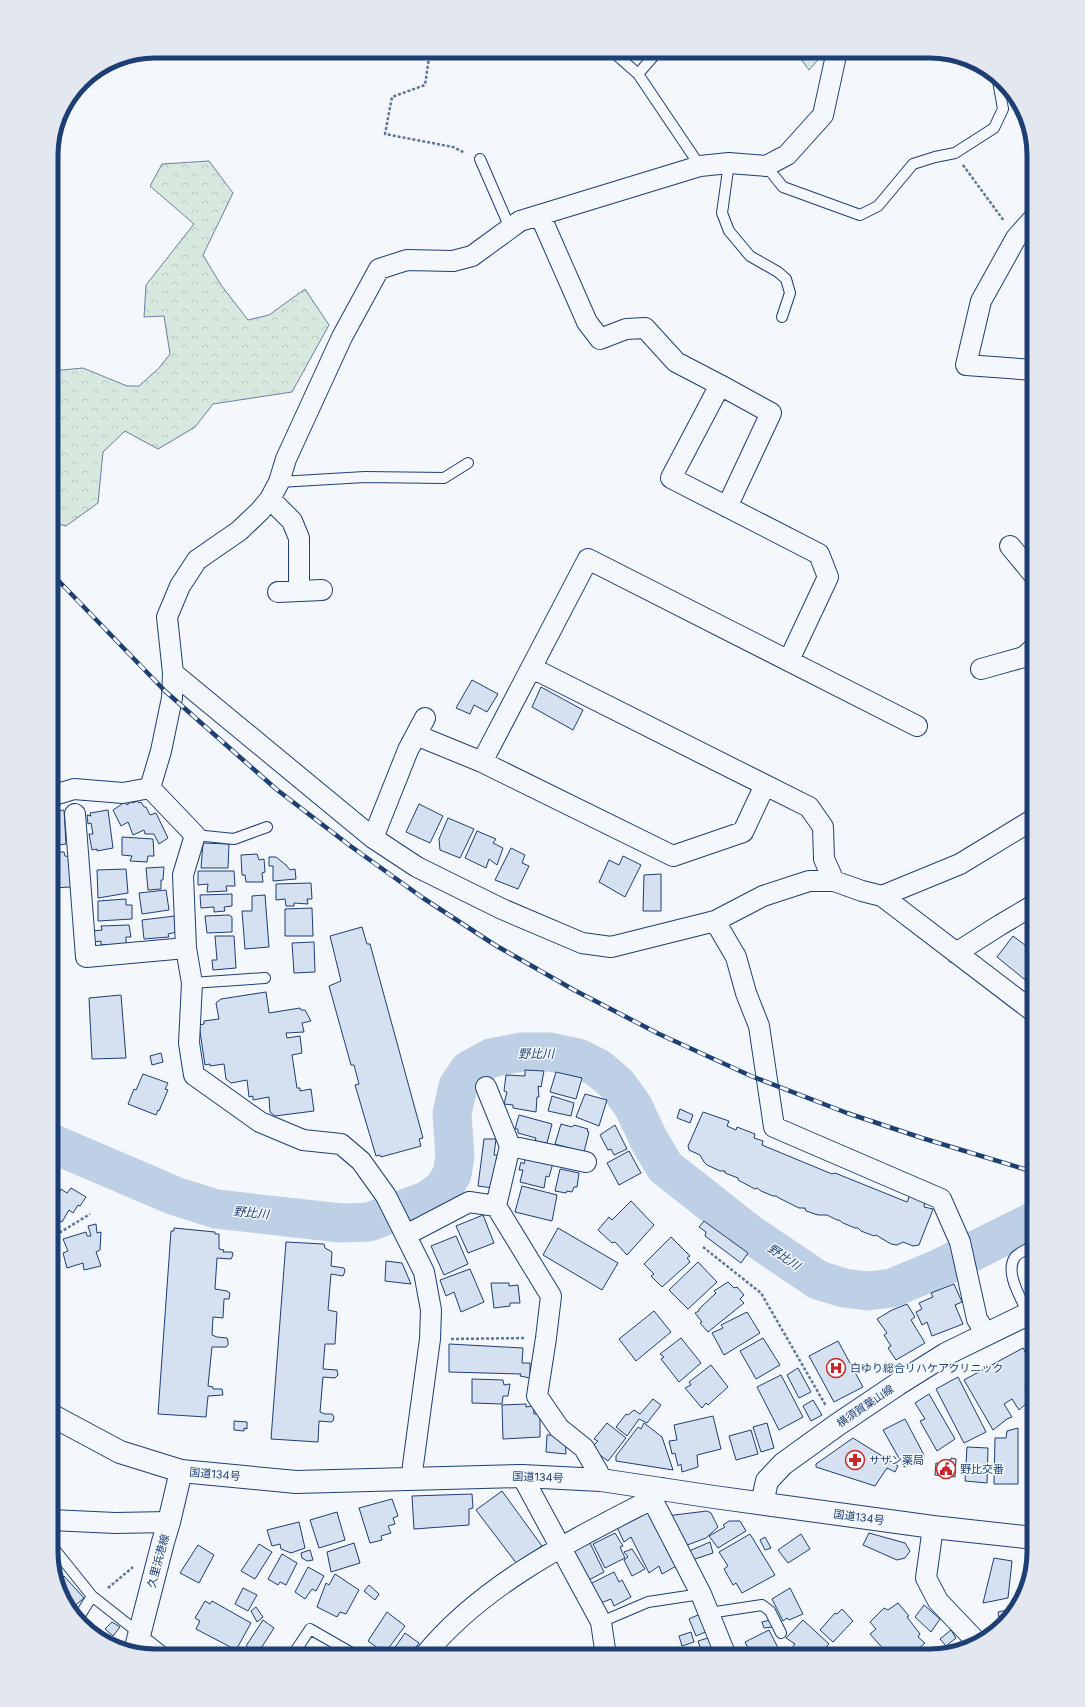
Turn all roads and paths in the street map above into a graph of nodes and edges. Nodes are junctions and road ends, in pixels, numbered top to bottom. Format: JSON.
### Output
{"nodes":[{"id":1,"x":429,"y":58,"type":"edge"},
{"id":2,"x":620,"y":58,"type":"edge"},
{"id":3,"x":652,"y":58,"type":"edge"},
{"id":4,"x":835,"y":58,"type":"edge"},
{"id":5,"x":638,"y":74,"type":"junction"},
{"id":6,"x":999,"y":87,"type":"edge"},
{"id":7,"x":955,"y":153,"type":"junction"},
{"id":8,"x":480,"y":159,"type":"joint"},
{"id":9,"x":729,"y":163,"type":"junction"},
{"id":10,"x":700,"y":166,"type":"junction"},
{"id":11,"x":766,"y":166,"type":"junction"},
{"id":12,"x":540,"y":215,"type":"junction"},
{"id":13,"x":1027,"y":226,"type":"edge"},
{"id":14,"x":510,"y":228,"type":"junction"},
{"id":15,"x":1016,"y":238,"type":"junction"},
{"id":16,"x":782,"y":317,"type":"dead end"},
{"id":17,"x":1027,"y":369,"type":"edge"},
{"id":18,"x":720,"y":385,"type":"junction"},
{"id":19,"x":468,"y":463,"type":"dead end"},
{"id":20,"x":274,"y":491,"type":"junction"},
{"id":21,"x":727,"y":507,"type":"junction"},
{"id":22,"x":1010,"y":546,"type":"dead end"},
{"id":23,"x":1027,"y":567,"type":"edge"},
{"id":24,"x":322,"y":590,"type":"dead end"},
{"id":25,"x":278,"y":592,"type":"dead end"},
{"id":26,"x":299,"y":592,"type":"junction"},
{"id":27,"x":1027,"y":654,"type":"edge"},
{"id":28,"x":789,"y":660,"type":"junction"},
{"id":29,"x":532,"y":668,"type":"junction"},
{"id":30,"x":981,"y":669,"type":"dead end"},
{"id":31,"x":173,"y":673,"type":"junction"},
{"id":32,"x":917,"y":726,"type":"dead end"},
{"id":33,"x":482,"y":762,"type":"junction"},
{"id":34,"x":765,"y":785,"type":"junction"},
{"id":35,"x":150,"y":788,"type":"junction"},
{"id":36,"x":58,"y":794,"type":"edge"},
{"id":37,"x":75,"y":814,"type":"dead end"},
{"id":38,"x":1027,"y":823,"type":"edge"},
{"id":39,"x":267,"y":827,"type":"dead end"},
{"id":40,"x":195,"y":835,"type":"junction"},
{"id":41,"x":373,"y":838,"type":"junction"},
{"id":42,"x":834,"y":880,"type":"junction"},
{"id":43,"x":882,"y":896,"type":"junction"},
{"id":44,"x":1027,"y":909,"type":"edge"},
{"id":45,"x":715,"y":921,"type":"junction"},
{"id":46,"x":186,"y":948,"type":"junction"},
{"id":47,"x":956,"y":953,"type":"junction"},
{"id":48,"x":265,"y":978,"type":"dead end"},
{"id":49,"x":192,"y":983,"type":"junction"},
{"id":50,"x":1027,"y":1007,"type":"edge"},
{"id":51,"x":486,"y":1087,"type":"dead end"},
{"id":52,"x":510,"y":1146,"type":"junction"},
{"id":53,"x":586,"y":1162,"type":"dead end"},
{"id":54,"x":496,"y":1206,"type":"junction"},
{"id":55,"x":90,"y":1214,"type":"dead end"},
{"id":56,"x":403,"y":1229,"type":"junction"},
{"id":57,"x":58,"y":1234,"type":"edge"},
{"id":58,"x":703,"y":1247,"type":"dead end"},
{"id":59,"x":1027,"y":1249,"type":"edge"},
{"id":60,"x":1027,"y":1305,"type":"edge"},
{"id":61,"x":1027,"y":1315,"type":"edge"},
{"id":62,"x":986,"y":1334,"type":"junction"},
{"id":63,"x":546,"y":1338,"type":"junction"},
{"id":64,"x":430,"y":1339,"type":"junction"},
{"id":65,"x":58,"y":1419,"type":"edge"},
{"id":66,"x":837,"y":1425,"type":"junction"},
{"id":67,"x":181,"y":1471,"type":"junction"},
{"id":68,"x":522,"y":1476,"type":"junction"},
{"id":69,"x":412,"y":1478,"type":"junction"},
{"id":70,"x":601,"y":1480,"type":"junction"},
{"id":71,"x":656,"y":1494,"type":"junction"},
{"id":72,"x":762,"y":1503,"type":"junction"},
{"id":73,"x":58,"y":1520,"type":"edge"},
{"id":74,"x":169,"y":1522,"type":"junction"},
{"id":75,"x":933,"y":1527,"type":"junction"},
{"id":76,"x":1027,"y":1537,"type":"edge"},
{"id":77,"x":561,"y":1546,"type":"junction"},
{"id":78,"x":58,"y":1554,"type":"edge"},
{"id":79,"x":134,"y":1565,"type":"dead end"},
{"id":80,"x":701,"y":1594,"type":"junction"},
{"id":81,"x":94,"y":1598,"type":"junction"},
{"id":82,"x":709,"y":1613,"type":"junction"},
{"id":83,"x":81,"y":1615,"type":"edge"},
{"id":84,"x":601,"y":1622,"type":"junction"},
{"id":85,"x":781,"y":1633,"type":"dead end"},
{"id":86,"x":973,"y":1639,"type":"edge"},
{"id":87,"x":138,"y":1643,"type":"edge"},
{"id":88,"x":152,"y":1649,"type":"edge"},
{"id":89,"x":297,"y":1649,"type":"edge"},
{"id":90,"x":345,"y":1649,"type":"edge"},
{"id":91,"x":431,"y":1649,"type":"edge"},
{"id":92,"x":605,"y":1649,"type":"edge"},
{"id":93,"x":723,"y":1649,"type":"edge"}],
"edges":[{"from":1,"to":8,"type":"path"},
{"from":2,"to":5,"type":"lane"},
{"from":3,"to":5,"type":"lane"},
{"from":4,"to":11,"type":"street"},
{"from":5,"to":10,"type":"lane"},
{"from":6,"to":7,"type":"lane"},
{"from":7,"to":11,"type":"lane"},
{"from":7,"to":15,"type":"path"},
{"from":8,"to":14,"type":"lane"},
{"from":9,"to":10,"type":"street"},
{"from":9,"to":11,"type":"street"},
{"from":9,"to":16,"type":"lane"},
{"from":10,"to":12,"type":"street"},
{"from":12,"to":14,"type":"street"},
{"from":12,"to":18,"type":"street"},
{"from":13,"to":15,"type":"street"},
{"from":14,"to":20,"type":"street"},
{"from":15,"to":17,"type":"street"},
{"from":18,"to":21,"type":"street"},
{"from":18,"to":21,"type":"street"},
{"from":19,"to":20,"type":"lane"},
{"from":20,"to":26,"type":"street"},
{"from":20,"to":31,"type":"street"},
{"from":21,"to":28,"type":"street"},
{"from":22,"to":23,"type":"street"},
{"from":24,"to":26,"type":"street"},
{"from":25,"to":26,"type":"street"},
{"from":27,"to":30,"type":"street"},
{"from":28,"to":29,"type":"street"},
{"from":28,"to":32,"type":"street"},
{"from":29,"to":33,"type":"street"},
{"from":29,"to":34,"type":"street"},
{"from":31,"to":35,"type":"street"},
{"from":31,"to":41,"type":"street"},
{"from":33,"to":34,"type":"street"},
{"from":33,"to":41,"type":"street"},
{"from":34,"to":42,"type":"street"},
{"from":35,"to":36,"type":"street"},
{"from":35,"to":40,"type":"street"},
{"from":37,"to":46,"type":"street"},
{"from":38,"to":43,"type":"street"},
{"from":39,"to":40,"type":"lane"},
{"from":40,"to":46,"type":"street"},
{"from":41,"to":45,"type":"street"},
{"from":42,"to":43,"type":"street"},
{"from":42,"to":45,"type":"street"},
{"from":43,"to":47,"type":"street"},
{"from":44,"to":47,"type":"street"},
{"from":45,"to":62,"type":"street"},
{"from":46,"to":49,"type":"street"},
{"from":47,"to":50,"type":"street"},
{"from":48,"to":49,"type":"lane"},
{"from":49,"to":56,"type":"street"},
{"from":51,"to":52,"type":"street"},
{"from":52,"to":53,"type":"street"},
{"from":52,"to":54,"type":"street"},
{"from":54,"to":56,"type":"street"},
{"from":54,"to":63,"type":"street"},
{"from":55,"to":57,"type":"path"},
{"from":56,"to":64,"type":"street"},
{"from":58,"to":66,"type":"path"},
{"from":59,"to":60,"type":"lane"},
{"from":61,"to":62,"type":"main road","name":"横須賀葉山線"},
{"from":62,"to":66,"type":"main road","name":"横須賀葉山線"},
{"from":63,"to":64,"type":"path"},
{"from":63,"to":70,"type":"street"},
{"from":64,"to":69,"type":"street"},
{"from":65,"to":67,"type":"main road","name":"国道134号"},
{"from":66,"to":72,"type":"main road","name":"横須賀葉山線"},
{"from":67,"to":69,"type":"main road","name":"国道134号"},
{"from":67,"to":74,"type":"main road","name":"久里浜港線"},
{"from":68,"to":69,"type":"main road","name":"国道134号"},
{"from":68,"to":70,"type":"main road","name":"国道134号"},
{"from":68,"to":77,"type":"street"},
{"from":70,"to":71,"type":"main road","name":"国道134号"},
{"from":71,"to":72,"type":"main road","name":"国道134号"},
{"from":71,"to":77,"type":"street"},
{"from":71,"to":80,"type":"street"},
{"from":72,"to":75,"type":"main road","name":"国道134号"},
{"from":73,"to":74,"type":"street"},
{"from":74,"to":87,"type":"main road","name":"久里浜港線"},
{"from":75,"to":76,"type":"main road","name":"国道134号"},
{"from":75,"to":86,"type":"street"},
{"from":77,"to":84,"type":"street"},
{"from":77,"to":91,"type":"street"},
{"from":78,"to":81,"type":"lane"},
{"from":79,"to":81,"type":"path"},
{"from":80,"to":82,"type":"street"},
{"from":80,"to":84,"type":"lane"},
{"from":81,"to":83,"type":"lane"},
{"from":81,"to":87,"type":"lane"},
{"from":82,"to":85,"type":"lane"},
{"from":82,"to":93,"type":"street"},
{"from":84,"to":92,"type":"street"},
{"from":87,"to":88,"type":"lane"},
{"from":89,"to":90,"type":"lane"}]}
